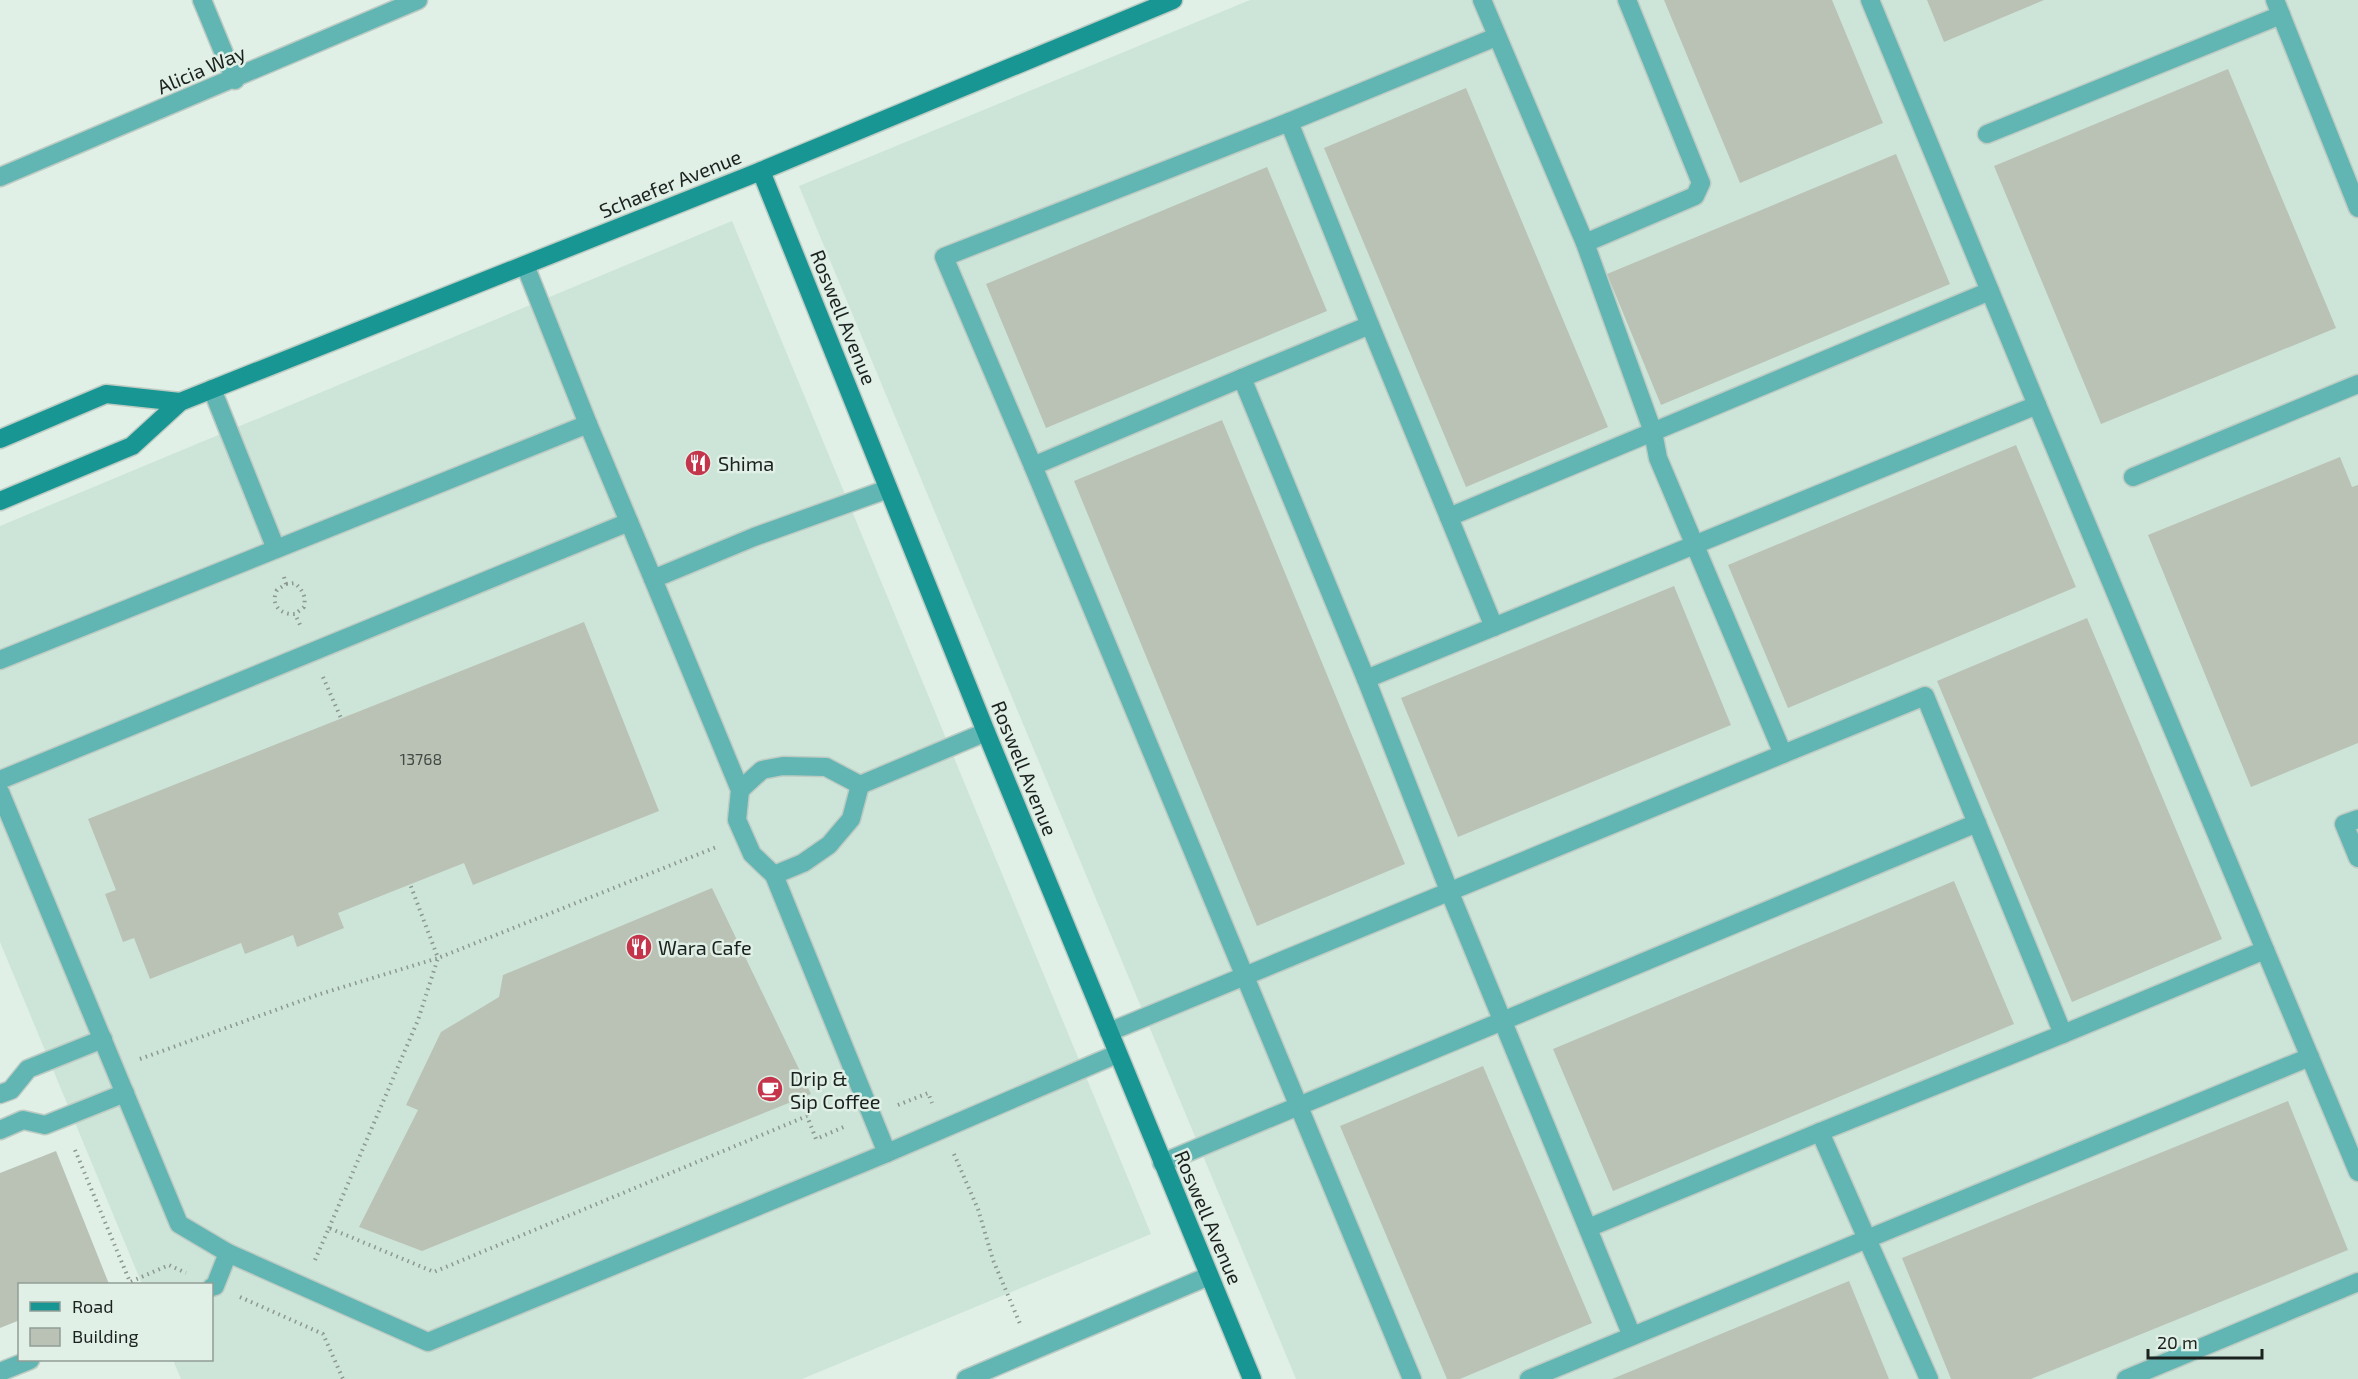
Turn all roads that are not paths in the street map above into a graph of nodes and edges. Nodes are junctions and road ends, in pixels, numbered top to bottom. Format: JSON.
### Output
{"nodes":[{"id":1,"x":202,"y":0,"type":"edge"},
{"id":2,"x":418,"y":0,"type":"edge"},
{"id":3,"x":1173,"y":0,"type":"edge"},
{"id":4,"x":1482,"y":0,"type":"edge"},
{"id":5,"x":1628,"y":0,"type":"edge"},
{"id":6,"x":1870,"y":0,"type":"edge"},
{"id":7,"x":2278,"y":8,"type":"edge"},
{"id":8,"x":1497,"y":37,"type":"junction"},
{"id":9,"x":235,"y":80,"type":"junction"},
{"id":10,"x":1289,"y":122,"type":"junction"},
{"id":11,"x":1988,"y":134,"type":"dead end"},
{"id":12,"x":761,"y":171,"type":"junction"},
{"id":13,"x":0,"y":177,"type":"edge"},
{"id":14,"x":2358,"y":208,"type":"edge"},
{"id":15,"x":1585,"y":243,"type":"junction"},
{"id":16,"x":525,"y":265,"type":"junction"},
{"id":17,"x":1990,"y":291,"type":"junction"},
{"id":18,"x":1370,"y":325,"type":"junction"},
{"id":19,"x":1242,"y":378,"type":"junction"},
{"id":20,"x":2358,"y":384,"type":"edge"},
{"id":21,"x":212,"y":389,"type":"junction"},
{"id":22,"x":180,"y":402,"type":"junction"},
{"id":23,"x":2037,"y":405,"type":"junction"},
{"id":24,"x":588,"y":424,"type":"junction"},
{"id":25,"x":1653,"y":432,"type":"junction"},
{"id":26,"x":0,"y":439,"type":"edge"},
{"id":27,"x":1033,"y":466,"type":"junction"},
{"id":28,"x":2133,"y":477,"type":"dead end"},
{"id":29,"x":888,"y":489,"type":"junction"},
{"id":30,"x":0,"y":501,"type":"edge"},
{"id":31,"x":1449,"y":517,"type":"junction"},
{"id":32,"x":629,"y":522,"type":"junction"},
{"id":33,"x":1693,"y":545,"type":"junction"},
{"id":34,"x":276,"y":549,"type":"junction"},
{"id":35,"x":653,"y":579,"type":"junction"},
{"id":36,"x":1494,"y":627,"type":"junction"},
{"id":37,"x":0,"y":660,"type":"edge"},
{"id":38,"x":1366,"y":679,"type":"junction"},
{"id":39,"x":986,"y":732,"type":"junction"},
{"id":40,"x":1783,"y":754,"type":"junction"},
{"id":41,"x":0,"y":780,"type":"edge"},
{"id":42,"x":860,"y":785,"type":"junction"},
{"id":43,"x":740,"y":790,"type":"junction"},
{"id":44,"x":0,"y":792,"type":"edge"},
{"id":45,"x":2358,"y":819,"type":"edge"},
{"id":46,"x":1977,"y":823,"type":"junction"},
{"id":47,"x":2358,"y":858,"type":"edge"},
{"id":48,"x":774,"y":875,"type":"junction"},
{"id":49,"x":1449,"y":893,"type":"junction"},
{"id":50,"x":2265,"y":950,"type":"junction"},
{"id":51,"x":1245,"y":976,"type":"junction"},
{"id":52,"x":1503,"y":1020,"type":"junction"},
{"id":53,"x":1108,"y":1032,"type":"junction"},
{"id":54,"x":2063,"y":1034,"type":"junction"},
{"id":55,"x":102,"y":1039,"type":"junction"},
{"id":56,"x":1117,"y":1054,"type":"junction"},
{"id":57,"x":2310,"y":1057,"type":"junction"},
{"id":58,"x":6,"y":1092,"type":"edge"},
{"id":59,"x":125,"y":1093,"type":"junction"},
{"id":60,"x":1298,"y":1105,"type":"junction"},
{"id":61,"x":23,"y":1119,"type":"junction"},
{"id":62,"x":0,"y":1130,"type":"edge"},
{"id":63,"x":1820,"y":1132,"type":"junction"},
{"id":64,"x":887,"y":1153,"type":"junction"},
{"id":65,"x":1162,"y":1163,"type":"junction"},
{"id":66,"x":2358,"y":1172,"type":"edge"},
{"id":67,"x":1588,"y":1228,"type":"junction"},
{"id":68,"x":1868,"y":1239,"type":"junction"},
{"id":69,"x":228,"y":1252,"type":"junction"},
{"id":70,"x":1209,"y":1276,"type":"junction"},
{"id":71,"x":2358,"y":1282,"type":"edge"},
{"id":72,"x":213,"y":1287,"type":"edge"},
{"id":73,"x":1632,"y":1336,"type":"junction"},
{"id":74,"x":25,"y":1361,"type":"edge"},
{"id":75,"x":0,"y":1371,"type":"edge"},
{"id":76,"x":966,"y":1379,"type":"edge"},
{"id":77,"x":1252,"y":1379,"type":"edge"},
{"id":78,"x":1412,"y":1379,"type":"edge"},
{"id":79,"x":1528,"y":1379,"type":"edge"},
{"id":80,"x":1929,"y":1379,"type":"edge"},
{"id":81,"x":2126,"y":1379,"type":"edge"}],
"edges":[{"from":1,"to":9,"type":"street"},
{"from":2,"to":9,"type":"street","name":"Alicia Way"},
{"from":3,"to":12,"type":"main road","name":"Schaefer Avenue"},
{"from":4,"to":8,"type":"street"},
{"from":5,"to":15,"type":"street"},
{"from":6,"to":17,"type":"street"},
{"from":7,"to":11,"type":"street"},
{"from":7,"to":14,"type":"street"},
{"from":8,"to":10,"type":"street"},
{"from":8,"to":15,"type":"street"},
{"from":9,"to":13,"type":"street","name":"Alicia Way"},
{"from":10,"to":18,"type":"street"},
{"from":10,"to":27,"type":"street"},
{"from":12,"to":16,"type":"main road","name":"Schaefer Avenue"},
{"from":12,"to":29,"type":"main road","name":"Roswell Avenue"},
{"from":15,"to":25,"type":"street"},
{"from":16,"to":21,"type":"main road","name":"Schaefer Avenue"},
{"from":16,"to":24,"type":"street"},
{"from":17,"to":23,"type":"street"},
{"from":17,"to":25,"type":"street"},
{"from":18,"to":19,"type":"street"},
{"from":18,"to":31,"type":"street"},
{"from":19,"to":27,"type":"street"},
{"from":19,"to":38,"type":"street"},
{"from":20,"to":28,"type":"street"},
{"from":21,"to":22,"type":"main road","name":"Schaefer Avenue"},
{"from":21,"to":34,"type":"street"},
{"from":22,"to":26,"type":"main road","name":"Schaefer Avenue"},
{"from":22,"to":30,"type":"main road","name":"Schaefer Avenue"},
{"from":23,"to":33,"type":"street"},
{"from":23,"to":50,"type":"street"},
{"from":24,"to":32,"type":"street"},
{"from":24,"to":34,"type":"street"},
{"from":25,"to":31,"type":"street"},
{"from":25,"to":33,"type":"street"},
{"from":27,"to":51,"type":"street"},
{"from":29,"to":35,"type":"street"},
{"from":29,"to":39,"type":"main road","name":"Roswell Avenue"},
{"from":31,"to":36,"type":"street"},
{"from":32,"to":35,"type":"street"},
{"from":32,"to":41,"type":"street"},
{"from":33,"to":36,"type":"street"},
{"from":33,"to":40,"type":"street"},
{"from":34,"to":37,"type":"street"},
{"from":35,"to":43,"type":"street"},
{"from":36,"to":38,"type":"street"},
{"from":38,"to":49,"type":"street"},
{"from":39,"to":42,"type":"street"},
{"from":39,"to":53,"type":"main road","name":"Roswell Avenue"},
{"from":40,"to":46,"type":"street"},
{"from":40,"to":49,"type":"street"},
{"from":42,"to":43,"type":"street"},
{"from":42,"to":48,"type":"street"},
{"from":43,"to":48,"type":"street"},
{"from":44,"to":55,"type":"street"},
{"from":45,"to":47,"type":"street"},
{"from":46,"to":52,"type":"street"},
{"from":46,"to":54,"type":"street"},
{"from":48,"to":64,"type":"street"},
{"from":49,"to":51,"type":"street"},
{"from":49,"to":52,"type":"street"},
{"from":50,"to":54,"type":"street"},
{"from":50,"to":57,"type":"street"},
{"from":51,"to":53,"type":"street"},
{"from":51,"to":60,"type":"street"},
{"from":52,"to":60,"type":"street"},
{"from":52,"to":67,"type":"street"},
{"from":53,"to":56,"type":"main road","name":"Roswell Avenue"},
{"from":54,"to":63,"type":"street"},
{"from":55,"to":58,"type":"street"},
{"from":55,"to":59,"type":"street"},
{"from":56,"to":64,"type":"street"},
{"from":56,"to":65,"type":"main road","name":"Roswell Avenue"},
{"from":57,"to":66,"type":"street"},
{"from":57,"to":68,"type":"street"},
{"from":58,"to":61,"type":"street"},
{"from":59,"to":61,"type":"street"},
{"from":59,"to":69,"type":"street"},
{"from":60,"to":65,"type":"street"},
{"from":60,"to":78,"type":"street"},
{"from":61,"to":62,"type":"street"},
{"from":63,"to":67,"type":"street"},
{"from":63,"to":68,"type":"street"},
{"from":64,"to":69,"type":"street"},
{"from":65,"to":70,"type":"main road","name":"Roswell Avenue"},
{"from":67,"to":73,"type":"street"},
{"from":68,"to":73,"type":"street"},
{"from":68,"to":80,"type":"street"},
{"from":69,"to":72,"type":"street"},
{"from":70,"to":76,"type":"street"},
{"from":70,"to":77,"type":"main road","name":"Roswell Avenue"},
{"from":71,"to":81,"type":"street"},
{"from":73,"to":79,"type":"street"},
{"from":74,"to":75,"type":"street"}]}
